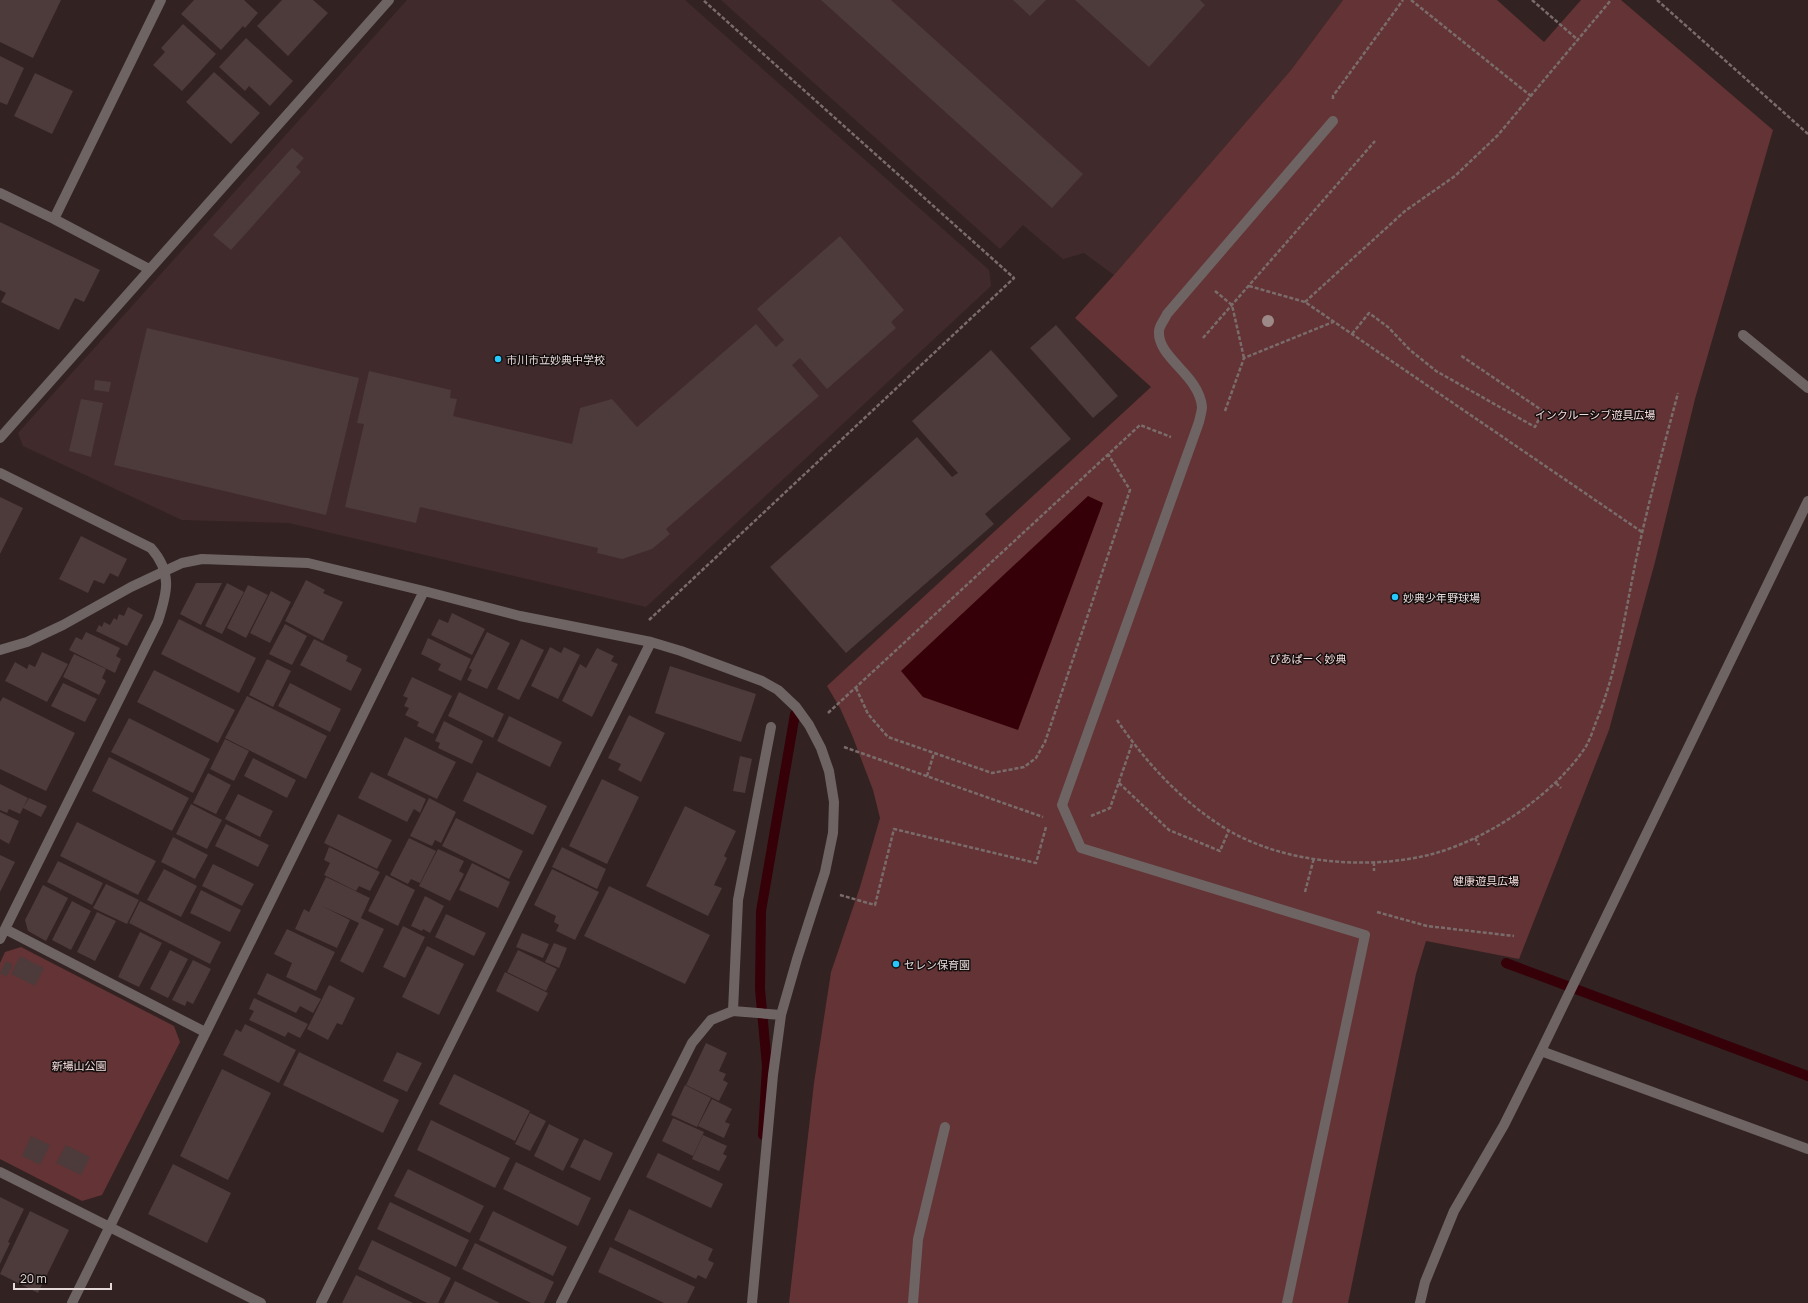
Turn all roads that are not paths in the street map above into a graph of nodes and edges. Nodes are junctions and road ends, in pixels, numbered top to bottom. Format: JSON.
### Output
{"nodes":[{"id":1,"x":161,"y":0,"type":"edge"},
{"id":2,"x":389,"y":0,"type":"edge"},
{"id":3,"x":1333,"y":121,"type":"dead end"},
{"id":4,"x":0,"y":193,"type":"edge"},
{"id":5,"x":54,"y":219,"type":"junction"},
{"id":6,"x":149,"y":269,"type":"junction"},
{"id":7,"x":1743,"y":335,"type":"dead end"},
{"id":8,"x":1808,"y":388,"type":"edge"},
{"id":9,"x":0,"y":438,"type":"edge"},
{"id":10,"x":0,"y":473,"type":"edge"},
{"id":11,"x":1808,"y":501,"type":"edge"},
{"id":12,"x":165,"y":571,"type":"junction"},
{"id":13,"x":424,"y":591,"type":"junction"},
{"id":14,"x":651,"y":642,"type":"junction"},
{"id":15,"x":0,"y":650,"type":"edge"},
{"id":16,"x":771,"y":727,"type":"dead end"},
{"id":17,"x":5,"y":929,"type":"junction"},
{"id":18,"x":0,"y":939,"type":"edge"},
{"id":19,"x":733,"y":1011,"type":"junction"},
{"id":20,"x":781,"y":1015,"type":"junction"},
{"id":21,"x":205,"y":1032,"type":"junction"},
{"id":22,"x":1541,"y":1051,"type":"junction"},
{"id":23,"x":945,"y":1127,"type":"dead end"},
{"id":24,"x":1808,"y":1149,"type":"edge"},
{"id":25,"x":0,"y":1172,"type":"edge"},
{"id":26,"x":109,"y":1227,"type":"junction"},
{"id":27,"x":72,"y":1303,"type":"edge"},
{"id":28,"x":261,"y":1303,"type":"edge"},
{"id":29,"x":321,"y":1303,"type":"edge"},
{"id":30,"x":561,"y":1303,"type":"edge"},
{"id":31,"x":752,"y":1303,"type":"edge"},
{"id":32,"x":912,"y":1303,"type":"edge"},
{"id":33,"x":1287,"y":1303,"type":"edge"},
{"id":34,"x":1420,"y":1303,"type":"edge"}],
"edges":[{"from":1,"to":5,"type":"street"},
{"from":2,"to":6,"type":"street"},
{"from":3,"to":33,"type":"street"},
{"from":4,"to":5,"type":"street"},
{"from":5,"to":6,"type":"street"},
{"from":6,"to":9,"type":"street"},
{"from":7,"to":8,"type":"street"},
{"from":10,"to":12,"type":"street"},
{"from":11,"to":22,"type":"street"},
{"from":12,"to":13,"type":"street"},
{"from":12,"to":15,"type":"street"},
{"from":12,"to":17,"type":"street"},
{"from":13,"to":14,"type":"street"},
{"from":13,"to":21,"type":"street"},
{"from":14,"to":20,"type":"street"},
{"from":14,"to":29,"type":"street"},
{"from":16,"to":19,"type":"street"},
{"from":17,"to":18,"type":"street"},
{"from":17,"to":21,"type":"street"},
{"from":19,"to":20,"type":"street"},
{"from":19,"to":30,"type":"street"},
{"from":20,"to":31,"type":"street"},
{"from":21,"to":26,"type":"street"},
{"from":22,"to":24,"type":"street"},
{"from":22,"to":34,"type":"street"},
{"from":23,"to":32,"type":"street"},
{"from":25,"to":26,"type":"street"},
{"from":26,"to":27,"type":"street"},
{"from":26,"to":28,"type":"street"}]}
